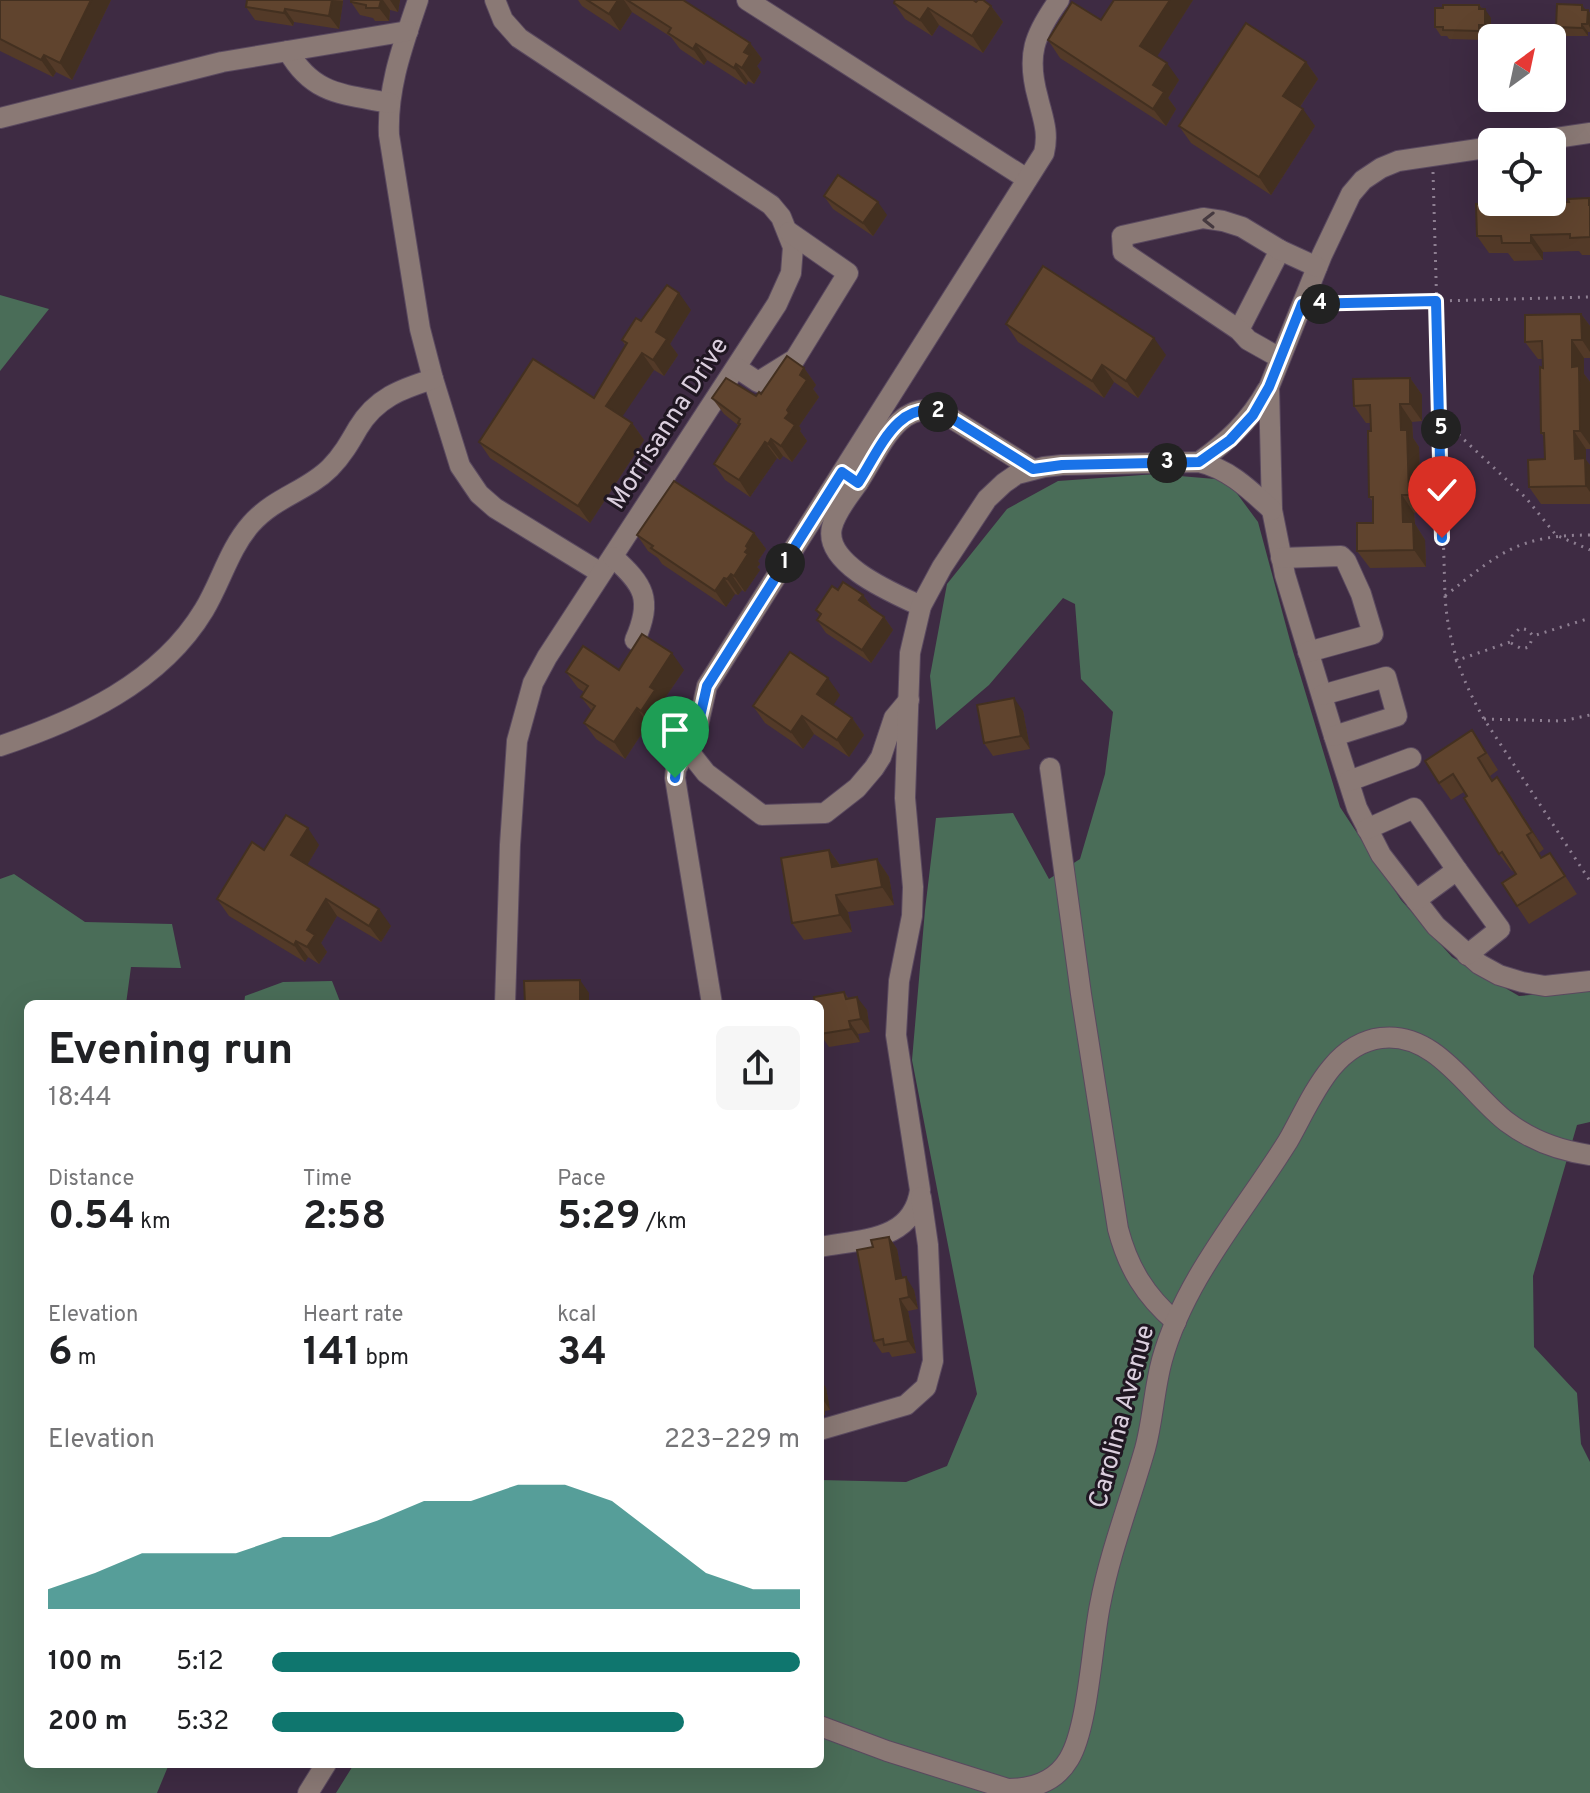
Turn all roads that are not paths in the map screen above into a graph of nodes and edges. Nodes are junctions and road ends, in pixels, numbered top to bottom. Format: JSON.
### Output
{"nodes":[{"id":1,"x":418,"y":0,"type":"edge"},
{"id":2,"x":495,"y":0,"type":"edge"},
{"id":3,"x":747,"y":0,"type":"edge"},
{"id":4,"x":1059,"y":0,"type":"edge"},
{"id":5,"x":408,"y":31,"type":"junction"},
{"id":6,"x":288,"y":51,"type":"junction"},
{"id":7,"x":390,"y":103,"type":"junction"},
{"id":8,"x":0,"y":118,"type":"edge"},
{"id":9,"x":1590,"y":133,"type":"edge"},
{"id":10,"x":1566,"y":137,"type":"edge"},
{"id":11,"x":1478,"y":149,"type":"edge"},
{"id":12,"x":1027,"y":179,"type":"junction"},
{"id":13,"x":789,"y":232,"type":"junction"},
{"id":14,"x":1280,"y":250,"type":"junction"},
{"id":15,"x":1317,"y":267,"type":"junction"},
{"id":16,"x":1239,"y":330,"type":"junction"},
{"id":17,"x":1280,"y":358,"type":"junction"},
{"id":18,"x":737,"y":368,"type":"junction"},
{"id":19,"x":433,"y":379,"type":"junction"},
{"id":20,"x":1269,"y":387,"type":"junction"},
{"id":21,"x":1199,"y":462,"type":"junction"},
{"id":22,"x":1033,"y":469,"type":"junction"},
{"id":23,"x":850,"y":478,"type":"junction"},
{"id":24,"x":1272,"y":510,"type":"junction"},
{"id":25,"x":1281,"y":558,"type":"junction"},
{"id":26,"x":607,"y":565,"type":"junction"},
{"id":27,"x":921,"y":606,"type":"junction"},
{"id":28,"x":635,"y":640,"type":"edge"},
{"id":29,"x":1308,"y":652,"type":"junction"},
{"id":30,"x":1322,"y":695,"type":"junction"},
{"id":31,"x":909,"y":700,"type":"junction"},
{"id":32,"x":1334,"y":736,"type":"junction"},
{"id":33,"x":0,"y":746,"type":"edge"},
{"id":34,"x":687,"y":749,"type":"junction"},
{"id":35,"x":1411,"y":758,"type":"dead end"},
{"id":36,"x":1050,"y":768,"type":"dead end"},
{"id":37,"x":1349,"y":781,"type":"junction"},
{"id":38,"x":1429,"y":792,"type":"dead end"},
{"id":39,"x":1414,"y":808,"type":"junction"},
{"id":40,"x":1367,"y":829,"type":"junction"},
{"id":41,"x":1457,"y":870,"type":"junction"},
{"id":42,"x":1416,"y":900,"type":"junction"},
{"id":43,"x":1467,"y":955,"type":"junction"},
{"id":44,"x":1590,"y":981,"type":"edge"},
{"id":45,"x":505,"y":1000,"type":"edge"},
{"id":46,"x":711,"y":1000,"type":"edge"},
{"id":47,"x":1590,"y":1155,"type":"edge"},
{"id":48,"x":920,"y":1190,"type":"junction"},
{"id":49,"x":824,"y":1246,"type":"edge"},
{"id":50,"x":1176,"y":1322,"type":"junction"},
{"id":51,"x":824,"y":1429,"type":"edge"},
{"id":52,"x":824,"y":1727,"type":"edge"},
{"id":53,"x":324,"y":1768,"type":"edge"},
{"id":54,"x":1037,"y":1789,"type":"edge"},
{"id":55,"x":308,"y":1793,"type":"edge"}],
"edges":[{"from":1,"to":5,"type":"street"},
{"from":2,"to":13,"type":"street"},
{"from":3,"to":12,"type":"street"},
{"from":4,"to":12,"type":"street"},
{"from":5,"to":6,"type":"street"},
{"from":5,"to":7,"type":"street"},
{"from":6,"to":7,"type":"street"},
{"from":6,"to":8,"type":"street"},
{"from":7,"to":19,"type":"street"},
{"from":9,"to":10,"type":"street"},
{"from":11,"to":15,"type":"street"},
{"from":12,"to":23,"type":"street"},
{"from":13,"to":18,"type":"street","name":"Morrisanna Drive"},
{"from":13,"to":18,"type":"street"},
{"from":14,"to":15,"type":"street"},
{"from":14,"to":16,"type":"street"},
{"from":14,"to":16,"type":"street","one_way":true},
{"from":15,"to":17,"type":"street"},
{"from":16,"to":17,"type":"street"},
{"from":17,"to":20,"type":"street"},
{"from":18,"to":26,"type":"street","name":"Morrisanna Drive"},
{"from":19,"to":26,"type":"street"},
{"from":19,"to":33,"type":"street"},
{"from":20,"to":21,"type":"street"},
{"from":20,"to":24,"type":"street"},
{"from":21,"to":22,"type":"street"},
{"from":21,"to":24,"type":"street"},
{"from":22,"to":23,"type":"street"},
{"from":22,"to":27,"type":"street"},
{"from":23,"to":27,"type":"street"},
{"from":23,"to":34,"type":"street"},
{"from":24,"to":25,"type":"street"},
{"from":25,"to":29,"type":"street"},
{"from":25,"to":29,"type":"street"},
{"from":26,"to":28,"type":"street"},
{"from":26,"to":45,"type":"street","name":"Morrisanna Drive"},
{"from":27,"to":31,"type":"street"},
{"from":29,"to":30,"type":"street"},
{"from":30,"to":32,"type":"street"},
{"from":30,"to":32,"type":"street"},
{"from":31,"to":34,"type":"street"},
{"from":31,"to":48,"type":"street"},
{"from":32,"to":37,"type":"street"},
{"from":34,"to":46,"type":"street"},
{"from":35,"to":37,"type":"street"},
{"from":36,"to":50,"type":"street"},
{"from":37,"to":40,"type":"street"},
{"from":38,"to":39,"type":"street"},
{"from":39,"to":40,"type":"street"},
{"from":39,"to":41,"type":"street"},
{"from":40,"to":42,"type":"street"},
{"from":41,"to":42,"type":"street"},
{"from":41,"to":43,"type":"street"},
{"from":42,"to":43,"type":"street"},
{"from":43,"to":44,"type":"street"},
{"from":47,"to":50,"type":"street","name":"Carolina Avenue"},
{"from":48,"to":49,"type":"street"},
{"from":48,"to":51,"type":"street"},
{"from":50,"to":54,"type":"street","name":"Carolina Avenue"},
{"from":52,"to":54,"type":"street","name":"Carolina Avenue"},
{"from":53,"to":55,"type":"street"}]}
